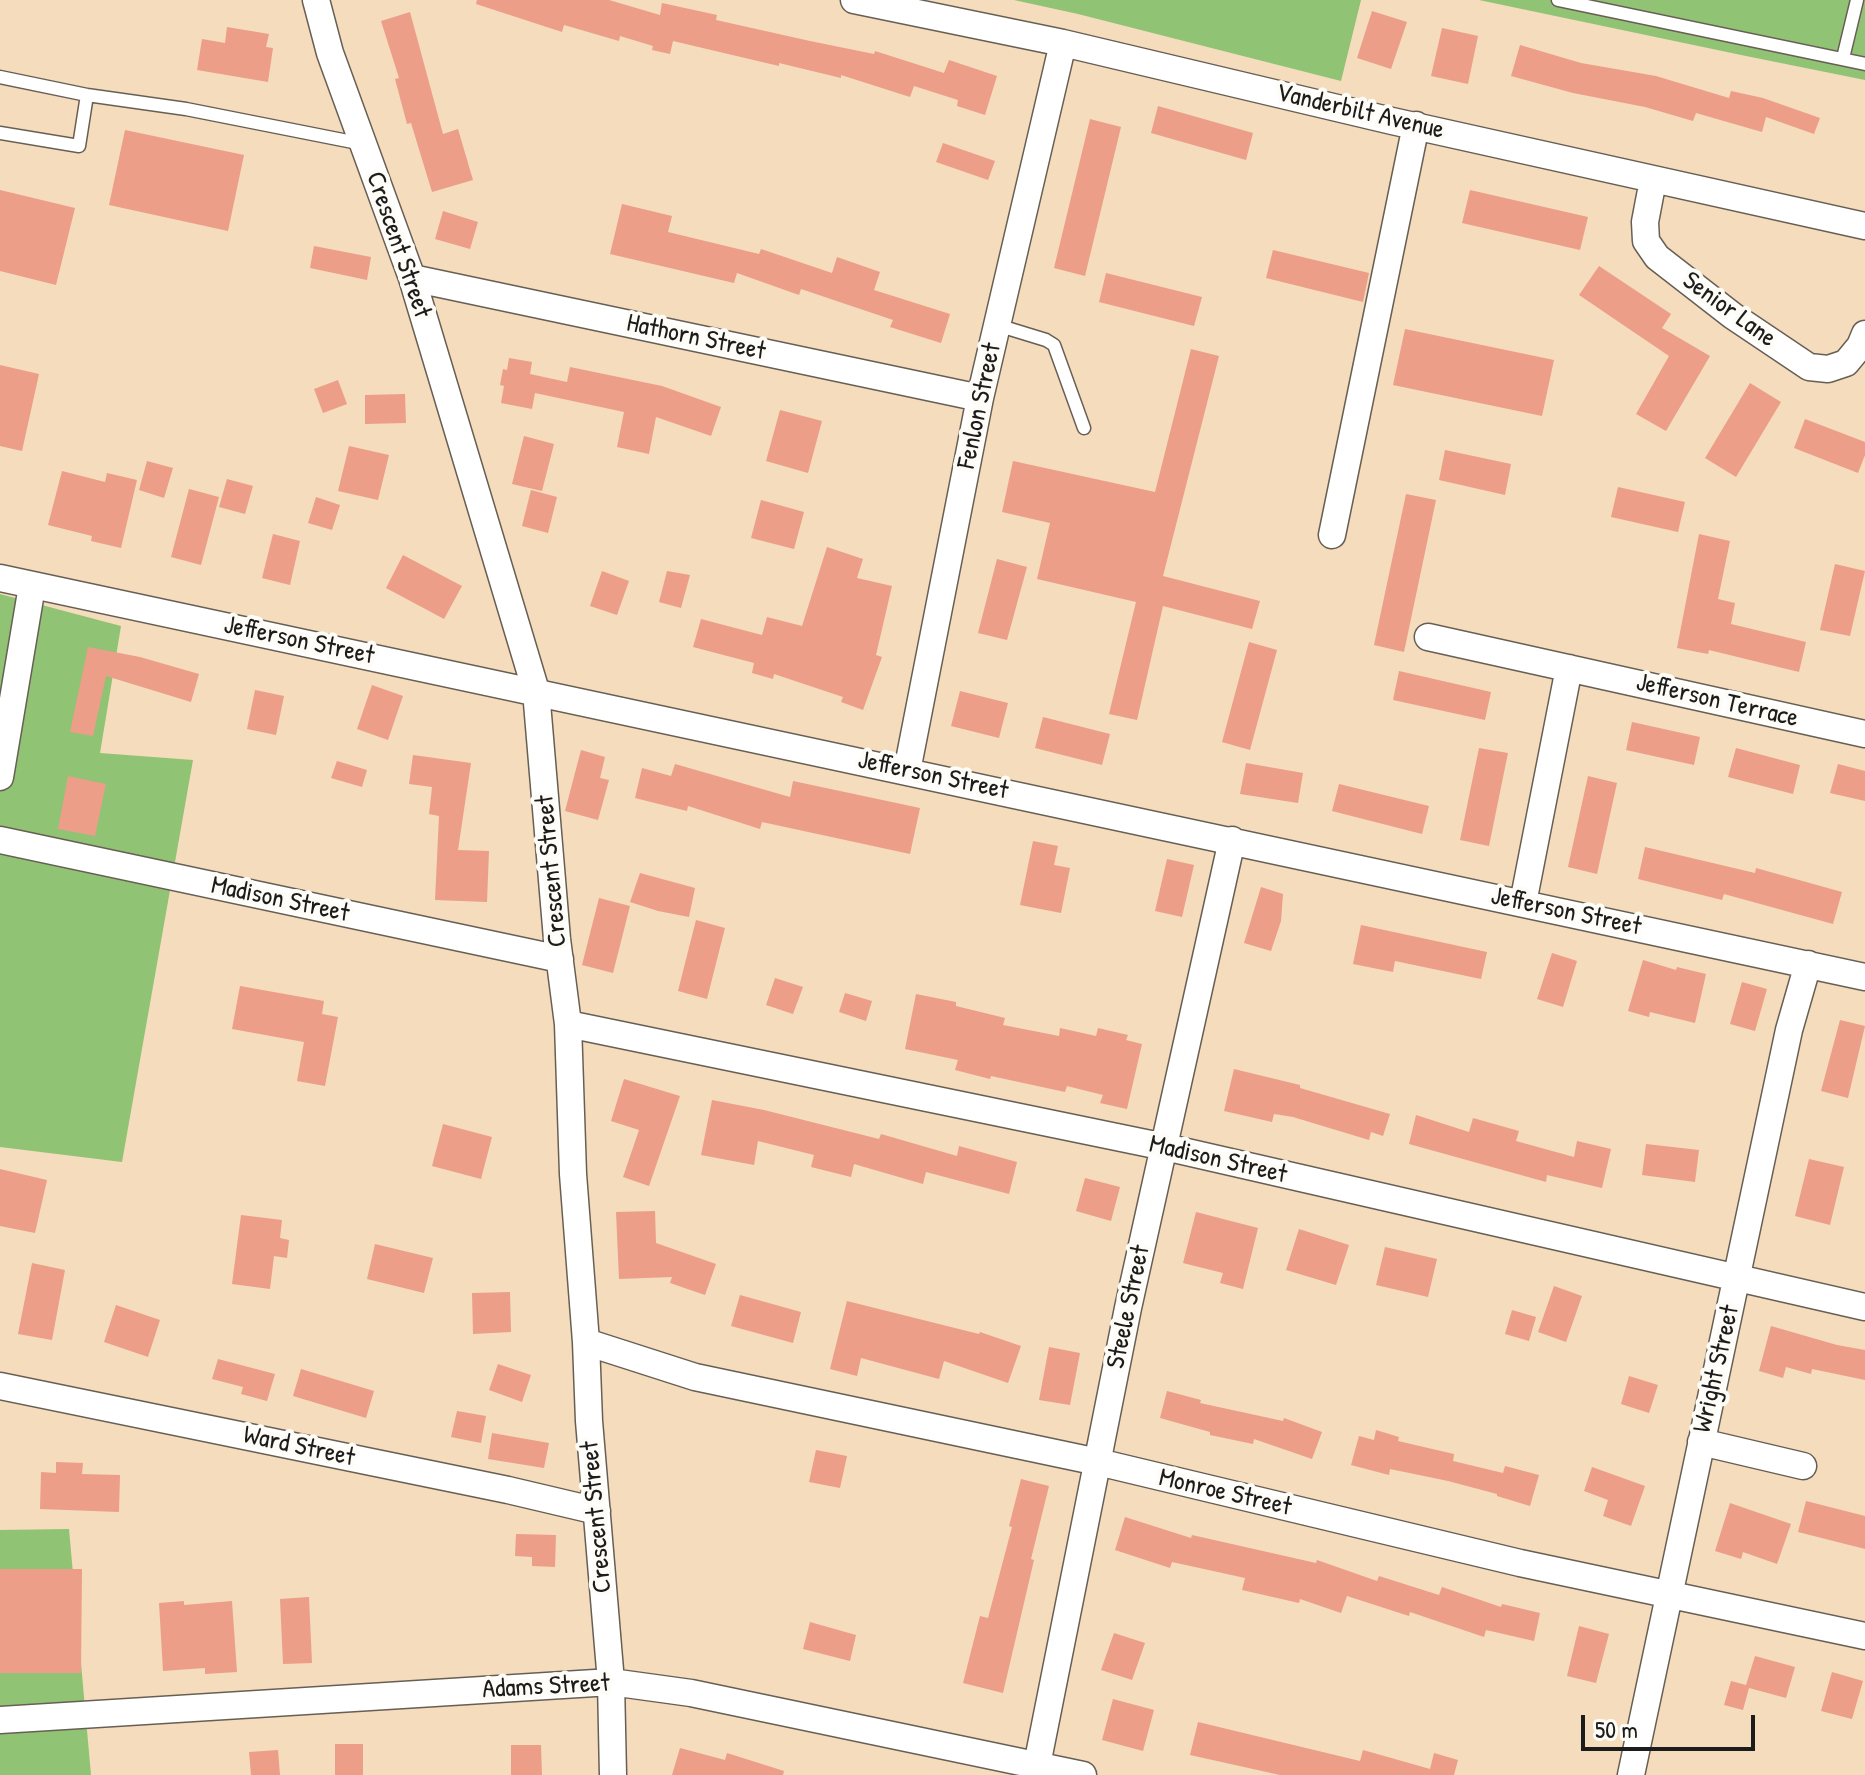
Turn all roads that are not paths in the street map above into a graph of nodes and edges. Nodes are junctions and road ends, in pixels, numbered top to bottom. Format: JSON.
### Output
{"nodes":[{"id":1,"x":316,"y":0,"type":"edge"},
{"id":2,"x":854,"y":0,"type":"edge"},
{"id":3,"x":1558,"y":0,"type":"edge"},
{"id":4,"x":1857,"y":0,"type":"edge"},
{"id":5,"x":1063,"y":43,"type":"junction"},
{"id":6,"x":1843,"y":58,"type":"junction"},
{"id":7,"x":1865,"y":64,"type":"edge"},
{"id":8,"x":0,"y":77,"type":"edge"},
{"id":9,"x":87,"y":95,"type":"junction"},
{"id":10,"x":1416,"y":125,"type":"junction"},
{"id":11,"x":0,"y":133,"type":"edge"},
{"id":12,"x":363,"y":144,"type":"junction"},
{"id":13,"x":1653,"y":180,"type":"junction"},
{"id":14,"x":1865,"y":226,"type":"edge"},
{"id":15,"x":412,"y":278,"type":"junction"},
{"id":16,"x":997,"y":325,"type":"junction"},
{"id":17,"x":1865,"y":334,"type":"edge"},
{"id":18,"x":980,"y":398,"type":"junction"},
{"id":19,"x":1084,"y":428,"type":"dead end"},
{"id":20,"x":1332,"y":535,"type":"dead end"},
{"id":21,"x":0,"y":578,"type":"edge"},
{"id":22,"x":32,"y":586,"type":"junction"},
{"id":23,"x":1428,"y":637,"type":"dead end"},
{"id":24,"x":1569,"y":668,"type":"junction"},
{"id":25,"x":536,"y":691,"type":"junction"},
{"id":26,"x":1865,"y":734,"type":"edge"},
{"id":27,"x":907,"y":771,"type":"junction"},
{"id":28,"x":0,"y":777,"type":"edge"},
{"id":29,"x":0,"y":840,"type":"edge"},
{"id":30,"x":1232,"y":840,"type":"junction"},
{"id":31,"x":1523,"y":903,"type":"junction"},
{"id":32,"x":560,"y":959,"type":"junction"},
{"id":33,"x":1808,"y":964,"type":"junction"},
{"id":34,"x":1865,"y":977,"type":"edge"},
{"id":35,"x":568,"y":1024,"type":"junction"},
{"id":36,"x":1165,"y":1147,"type":"junction"},
{"id":37,"x":1738,"y":1279,"type":"junction"},
{"id":38,"x":1865,"y":1307,"type":"edge"},
{"id":39,"x":586,"y":1342,"type":"junction"},
{"id":40,"x":0,"y":1386,"type":"edge"},
{"id":41,"x":1701,"y":1442,"type":"junction"},
{"id":42,"x":1098,"y":1462,"type":"junction"},
{"id":43,"x":1803,"y":1466,"type":"dead end"},
{"id":44,"x":597,"y":1511,"type":"junction"},
{"id":45,"x":1669,"y":1594,"type":"junction"},
{"id":46,"x":1865,"y":1636,"type":"edge"},
{"id":47,"x":611,"y":1682,"type":"junction"},
{"id":48,"x":0,"y":1720,"type":"edge"},
{"id":49,"x":1036,"y":1770,"type":"edge"},
{"id":50,"x":613,"y":1775,"type":"edge"},
{"id":51,"x":1083,"y":1775,"type":"edge"},
{"id":52,"x":1631,"y":1775,"type":"edge"}],
"edges":[{"from":1,"to":12,"type":"street","name":"Crescent Street"},
{"from":2,"to":5,"type":"street","name":"Vanderbilt Avenue"},
{"from":3,"to":6,"type":"lane"},
{"from":4,"to":6,"type":"lane"},
{"from":5,"to":10,"type":"street","name":"Vanderbilt Avenue"},
{"from":5,"to":16,"type":"street","name":"Fenlon Street"},
{"from":6,"to":7,"type":"lane"},
{"from":8,"to":9,"type":"lane"},
{"from":9,"to":11,"type":"lane"},
{"from":9,"to":12,"type":"lane"},
{"from":10,"to":13,"type":"street","name":"Vanderbilt Avenue"},
{"from":10,"to":20,"type":"street"},
{"from":12,"to":15,"type":"street","name":"Crescent Street"},
{"from":13,"to":14,"type":"street","name":"Vanderbilt Avenue"},
{"from":13,"to":17,"type":"street","name":"Senior Lane"},
{"from":15,"to":18,"type":"street","name":"Hathorn Street"},
{"from":15,"to":25,"type":"street","name":"Crescent Street"},
{"from":16,"to":18,"type":"street","name":"Fenlon Street"},
{"from":16,"to":19,"type":"lane"},
{"from":18,"to":27,"type":"street","name":"Fenlon Street"},
{"from":21,"to":22,"type":"street","name":"Jefferson Street"},
{"from":22,"to":25,"type":"street","name":"Jefferson Street"},
{"from":22,"to":28,"type":"street"},
{"from":23,"to":24,"type":"street","name":"Jefferson Terrace"},
{"from":24,"to":26,"type":"street","name":"Jefferson Terrace"},
{"from":24,"to":31,"type":"street"},
{"from":25,"to":27,"type":"street","name":"Jefferson Street"},
{"from":25,"to":32,"type":"street","name":"Crescent Street"},
{"from":27,"to":30,"type":"street","name":"Jefferson Street"},
{"from":29,"to":32,"type":"street","name":"Madison Street"},
{"from":30,"to":31,"type":"street","name":"Jefferson Street"},
{"from":30,"to":36,"type":"street","name":"Steele Street"},
{"from":31,"to":33,"type":"street","name":"Jefferson Street"},
{"from":32,"to":35,"type":"street","name":"Crescent Street"},
{"from":33,"to":34,"type":"street","name":"Jefferson Street"},
{"from":33,"to":37,"type":"street","name":"Wright Street"},
{"from":35,"to":36,"type":"street","name":"Madison Street"},
{"from":35,"to":39,"type":"street","name":"Crescent Street"},
{"from":36,"to":37,"type":"street","name":"Madison Street"},
{"from":36,"to":42,"type":"street","name":"Steele Street"},
{"from":37,"to":38,"type":"street","name":"Madison Street"},
{"from":37,"to":41,"type":"street","name":"Wright Street"},
{"from":39,"to":42,"type":"street","name":"Monroe Street"},
{"from":39,"to":44,"type":"street","name":"Crescent Street"},
{"from":40,"to":44,"type":"street","name":"Ward Street"},
{"from":41,"to":43,"type":"street"},
{"from":41,"to":45,"type":"street","name":"Wright Street"},
{"from":42,"to":45,"type":"street","name":"Monroe Street"},
{"from":42,"to":49,"type":"street","name":"Steele Street"},
{"from":44,"to":47,"type":"street","name":"Crescent Street"},
{"from":45,"to":46,"type":"street","name":"Monroe Street"},
{"from":45,"to":52,"type":"street","name":"Wright Street"},
{"from":47,"to":48,"type":"street","name":"Adams Street"},
{"from":47,"to":49,"type":"street","name":"Adams Street"},
{"from":47,"to":50,"type":"street","name":"Crescent Street"},
{"from":49,"to":51,"type":"street","name":"Adams Street"}]}
